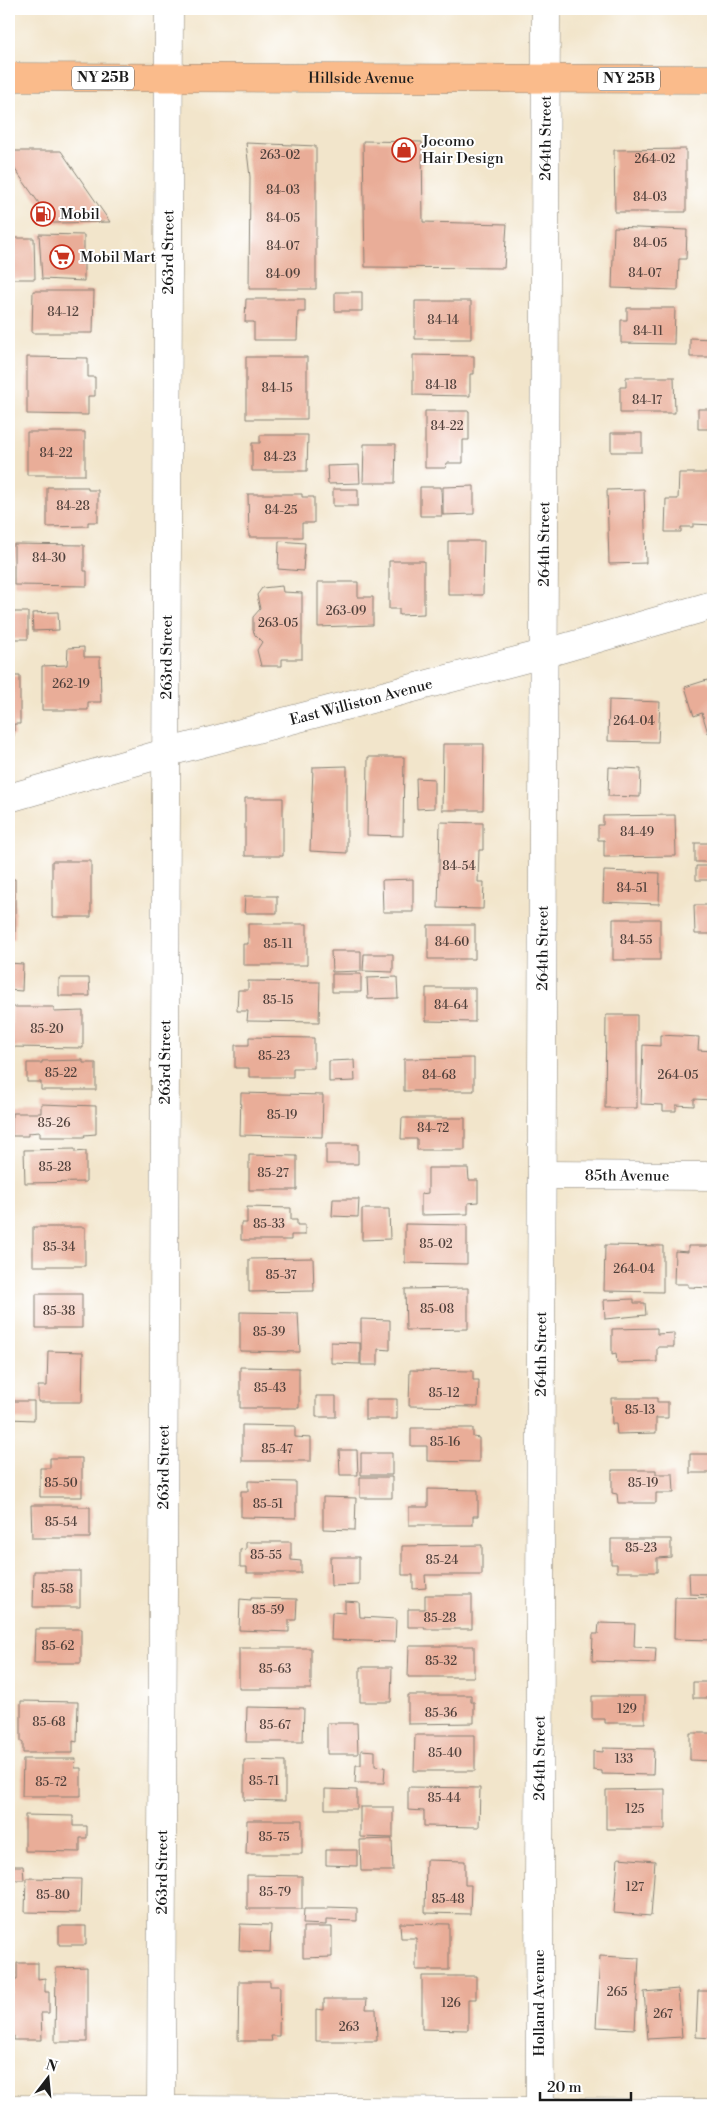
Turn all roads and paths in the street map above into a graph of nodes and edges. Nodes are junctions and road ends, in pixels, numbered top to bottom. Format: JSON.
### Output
{"nodes":[{"id":1,"x":170,"y":9,"type":"edge"},
{"id":2,"x":546,"y":9,"type":"edge"},
{"id":3,"x":9,"y":77,"type":"edge"},
{"id":4,"x":169,"y":78,"type":"junction"},
{"id":5,"x":546,"y":79,"type":"junction"},
{"id":6,"x":713,"y":80,"type":"edge"},
{"id":7,"x":713,"y":605,"type":"edge"},
{"id":8,"x":543,"y":654,"type":"junction"},
{"id":9,"x":165,"y":753,"type":"junction"},
{"id":10,"x":9,"y":798,"type":"edge"},
{"id":11,"x":542,"y":1175,"type":"junction"},
{"id":12,"x":713,"y":1176,"type":"edge"},
{"id":13,"x":538,"y":1889,"type":"joint"},
{"id":14,"x":9,"y":2109,"type":"edge"},
{"id":15,"x":161,"y":2113,"type":"edge"},
{"id":16,"x":713,"y":2113,"type":"edge"},
{"id":17,"x":540,"y":2114,"type":"edge"}],
"edges":[{"from":1,"to":4,"type":"street","name":"263rd Street"},
{"from":2,"to":5,"type":"street","name":"264th Street"},
{"from":3,"to":4,"type":"main road","name":"Hillside Avenue","number":"NY 25B"},
{"from":4,"to":5,"type":"main road","name":"Hillside Avenue","number":"NY 25B"},
{"from":4,"to":9,"type":"street","name":"263rd Street"},
{"from":5,"to":6,"type":"main road","name":"Hillside Avenue","number":"NY 25B"},
{"from":5,"to":8,"type":"street","name":"264th Street"},
{"from":7,"to":8,"type":"street","name":"East Williston Avenue"},
{"from":8,"to":9,"type":"street","name":"East Williston Avenue"},
{"from":8,"to":11,"type":"street","name":"264th Street"},
{"from":9,"to":10,"type":"street","name":"East Williston Avenue"},
{"from":9,"to":15,"type":"street","name":"263rd Street"},
{"from":11,"to":12,"type":"street","name":"85th Avenue"},
{"from":11,"to":13,"type":"street","name":"264th Street"},
{"from":13,"to":17,"type":"street","name":"Holland Avenue"},
{"from":14,"to":15,"type":"street"},
{"from":15,"to":17,"type":"street"},
{"from":16,"to":17,"type":"street"}]}
